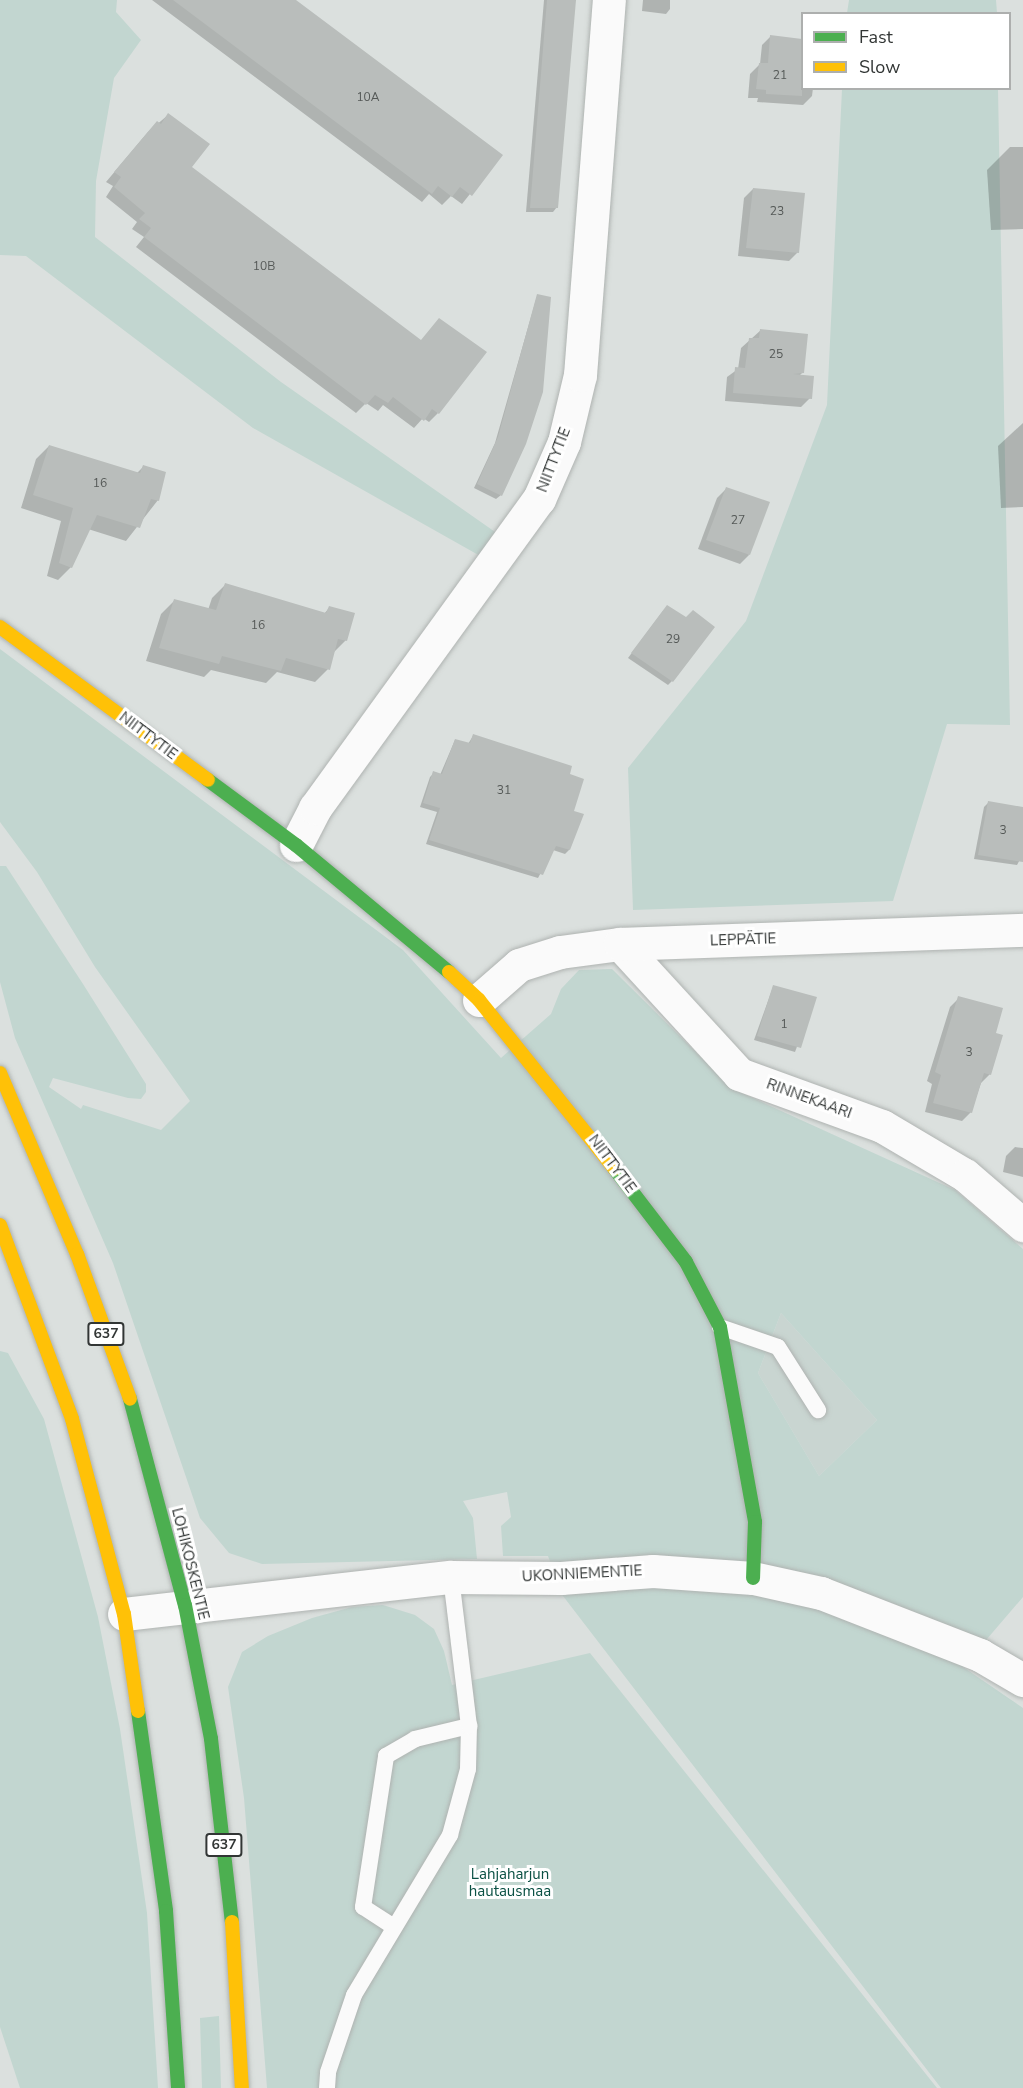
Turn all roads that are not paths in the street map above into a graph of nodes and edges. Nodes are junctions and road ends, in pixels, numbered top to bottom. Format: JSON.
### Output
{"nodes":[{"id":1,"x":609,"y":0,"type":"edge"},
{"id":2,"x":0,"y":627,"type":"edge"},
{"id":3,"x":296,"y":845,"type":"junction"},
{"id":4,"x":1023,"y":930,"type":"edge"},
{"id":5,"x":620,"y":944,"type":"junction"},
{"id":6,"x":479,"y":1000,"type":"junction"},
{"id":7,"x":0,"y":1072,"type":"edge"},
{"id":8,"x":0,"y":1225,"type":"edge"},
{"id":9,"x":1023,"y":1225,"type":"edge"},
{"id":10,"x":720,"y":1327,"type":"junction"},
{"id":11,"x":818,"y":1410,"type":"dead end"},
{"id":12,"x":451,"y":1577,"type":"junction"},
{"id":13,"x":753,"y":1578,"type":"junction"},
{"id":14,"x":185,"y":1605,"type":"junction"},
{"id":15,"x":123,"y":1614,"type":"junction"},
{"id":16,"x":1023,"y":1680,"type":"edge"},
{"id":17,"x":469,"y":1726,"type":"junction"},
{"id":18,"x":394,"y":1927,"type":"junction"},
{"id":19,"x":178,"y":2088,"type":"edge"},
{"id":20,"x":242,"y":2088,"type":"edge"},
{"id":21,"x":327,"y":2088,"type":"edge"}],
"edges":[{"from":1,"to":3,"type":"street","name":"NIITTYTIE"},
{"from":2,"to":3,"type":"main road","name":"NIITTYTIE"},
{"from":3,"to":6,"type":"main road","name":"NIITTYTIE"},
{"from":4,"to":5,"type":"street","name":"LEPPÄTIE"},
{"from":5,"to":6,"type":"street","name":"LEPPÄTIE"},
{"from":5,"to":9,"type":"street","name":"RINNEKAARI"},
{"from":6,"to":10,"type":"main road","name":"NIITTYTIE"},
{"from":7,"to":14,"type":"main road","name":"LOHIKOSKENTIE","number":"637"},
{"from":8,"to":15,"type":"main road"},
{"from":10,"to":11,"type":"lane"},
{"from":10,"to":13,"type":"main road","name":"NIITTYTIE"},
{"from":12,"to":13,"type":"street","name":"UKONNIEMENTIE"},
{"from":12,"to":14,"type":"street","name":"UKONNIEMENTIE"},
{"from":12,"to":17,"type":"lane"},
{"from":13,"to":16,"type":"street","name":"UKONNIEMENTIE"},
{"from":14,"to":15,"type":"street","name":"UKONNIEMENTIE"},
{"from":14,"to":20,"type":"main road","name":"LOHIKOSKENTIE","number":"637"},
{"from":15,"to":19,"type":"main road"},
{"from":17,"to":18,"type":"lane"},
{"from":17,"to":18,"type":"lane"},
{"from":18,"to":21,"type":"lane"}]}
